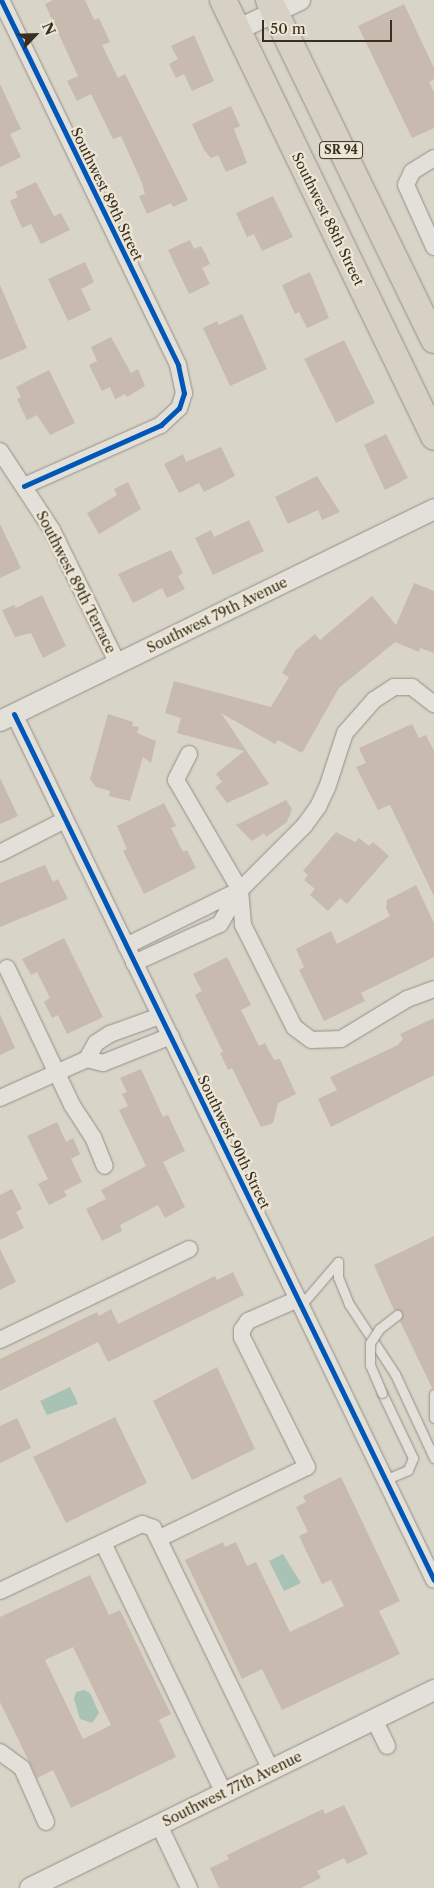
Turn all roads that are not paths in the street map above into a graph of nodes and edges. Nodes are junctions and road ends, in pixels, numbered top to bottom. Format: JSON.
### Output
{"nodes":[{"id":1,"x":1,"y":0,"type":"edge"},
{"id":2,"x":223,"y":0,"type":"edge"},
{"id":3,"x":300,"y":0,"type":"edge"},
{"id":4,"x":272,"y":6,"type":"edge"},
{"id":5,"x":237,"y":30,"type":"junction"},
{"id":6,"x":434,"y":158,"type":"edge"},
{"id":7,"x":434,"y":247,"type":"edge"},
{"id":8,"x":434,"y":340,"type":"edge"},
{"id":9,"x":434,"y":438,"type":"edge"},
{"id":10,"x":0,"y":451,"type":"edge"},
{"id":11,"x":24,"y":486,"type":"junction"},
{"id":12,"x":434,"y":509,"type":"edge"},
{"id":13,"x":118,"y":664,"type":"junction"},
{"id":14,"x":434,"y":704,"type":"edge"},
{"id":15,"x":7,"y":718,"type":"edge"},
{"id":16,"x":189,"y":754,"type":"dead end"},
{"id":17,"x":65,"y":820,"type":"junction"},
{"id":18,"x":0,"y":853,"type":"edge"},
{"id":19,"x":240,"y":890,"type":"junction"},
{"id":20,"x":126,"y":946,"type":"junction"},
{"id":21,"x":134,"y":963,"type":"junction"},
{"id":22,"x":7,"y":968,"type":"dead end"},
{"id":23,"x":434,"y":989,"type":"edge"},
{"id":24,"x":160,"y":1016,"type":"junction"},
{"id":25,"x":170,"y":1036,"type":"junction"},
{"id":26,"x":87,"y":1058,"type":"junction"},
{"id":27,"x":57,"y":1072,"type":"junction"},
{"id":28,"x":0,"y":1098,"type":"edge"},
{"id":29,"x":106,"y":1166,"type":"dead end"},
{"id":30,"x":189,"y":1249,"type":"dead end"},
{"id":31,"x":299,"y":1302,"type":"junction"},
{"id":32,"x":397,"y":1315,"type":"dead end"},
{"id":33,"x":0,"y":1340,"type":"edge"},
{"id":34,"x":434,"y":1394,"type":"edge"},
{"id":35,"x":434,"y":1418,"type":"edge"},
{"id":36,"x":434,"y":1458,"type":"edge"},
{"id":37,"x":386,"y":1480,"type":"junction"},
{"id":38,"x":160,"y":1538,"type":"junction"},
{"id":39,"x":102,"y":1543,"type":"junction"},
{"id":40,"x":434,"y":1580,"type":"edge"},
{"id":41,"x":0,"y":1591,"type":"edge"},
{"id":42,"x":434,"y":1690,"type":"edge"},
{"id":43,"x":374,"y":1719,"type":"junction"},
{"id":44,"x":387,"y":1746,"type":"dead end"},
{"id":45,"x":0,"y":1752,"type":"edge"},
{"id":46,"x":271,"y":1770,"type":"junction"},
{"id":47,"x":224,"y":1793,"type":"junction"},
{"id":48,"x":46,"y":1822,"type":"dead end"},
{"id":49,"x":159,"y":1825,"type":"junction"},
{"id":50,"x":34,"y":1887,"type":"edge"},
{"id":51,"x":189,"y":1888,"type":"edge"}],
"edges":[{"from":1,"to":11,"type":"street","name":"Southwest 89th Street"},
{"from":2,"to":5,"type":"main road","name":"Southwest 88th Street","number":"SR 94"},
{"from":3,"to":4,"type":"street"},
{"from":4,"to":5,"type":"street"},
{"from":4,"to":8,"type":"main road","number":"SR 94"},
{"from":5,"to":9,"type":"main road","name":"Southwest 88th Street","number":"SR 94"},
{"from":6,"to":7,"type":"street"},
{"from":10,"to":11,"type":"street","name":"Southwest 89th Terrace"},
{"from":11,"to":13,"type":"street","name":"Southwest 89th Terrace"},
{"from":12,"to":13,"type":"street","name":"Southwest 79th Avenue"},
{"from":13,"to":15,"type":"street","name":"Southwest 79th Avenue"},
{"from":14,"to":19,"type":"street"},
{"from":15,"to":17,"type":"street","name":"Southwest 90th Street"},
{"from":16,"to":19,"type":"street"},
{"from":17,"to":18,"type":"street"},
{"from":17,"to":20,"type":"street","name":"Southwest 90th Street"},
{"from":19,"to":20,"type":"street"},
{"from":19,"to":21,"type":"street"},
{"from":19,"to":23,"type":"street"},
{"from":20,"to":21,"type":"street","name":"Southwest 90th Street"},
{"from":21,"to":24,"type":"street","name":"Southwest 90th Street"},
{"from":22,"to":27,"type":"street"},
{"from":24,"to":25,"type":"street","name":"Southwest 90th Street"},
{"from":24,"to":26,"type":"street"},
{"from":25,"to":26,"type":"street"},
{"from":25,"to":31,"type":"street","name":"Southwest 90th Street"},
{"from":26,"to":27,"type":"street"},
{"from":27,"to":28,"type":"street"},
{"from":27,"to":29,"type":"street"},
{"from":30,"to":33,"type":"street"},
{"from":31,"to":36,"type":"lane"},
{"from":31,"to":37,"type":"street","name":"Southwest 90th Street"},
{"from":31,"to":38,"type":"street"},
{"from":32,"to":37,"type":"lane","bridge":true},
{"from":34,"to":35,"type":"lane"},
{"from":37,"to":40,"type":"street","name":"Southwest 90th Street"},
{"from":38,"to":39,"type":"street"},
{"from":38,"to":46,"type":"street"},
{"from":39,"to":41,"type":"street"},
{"from":39,"to":47,"type":"street"},
{"from":42,"to":43,"type":"street","name":"Southwest 77th Avenue"},
{"from":43,"to":44,"type":"street"},
{"from":43,"to":46,"type":"street","name":"Southwest 77th Avenue"},
{"from":45,"to":48,"type":"street"},
{"from":46,"to":47,"type":"street","name":"Southwest 77th Avenue"},
{"from":47,"to":49,"type":"street","name":"Southwest 77th Avenue"},
{"from":49,"to":50,"type":"street","name":"Southwest 77th Avenue"},
{"from":49,"to":51,"type":"street"}]}
